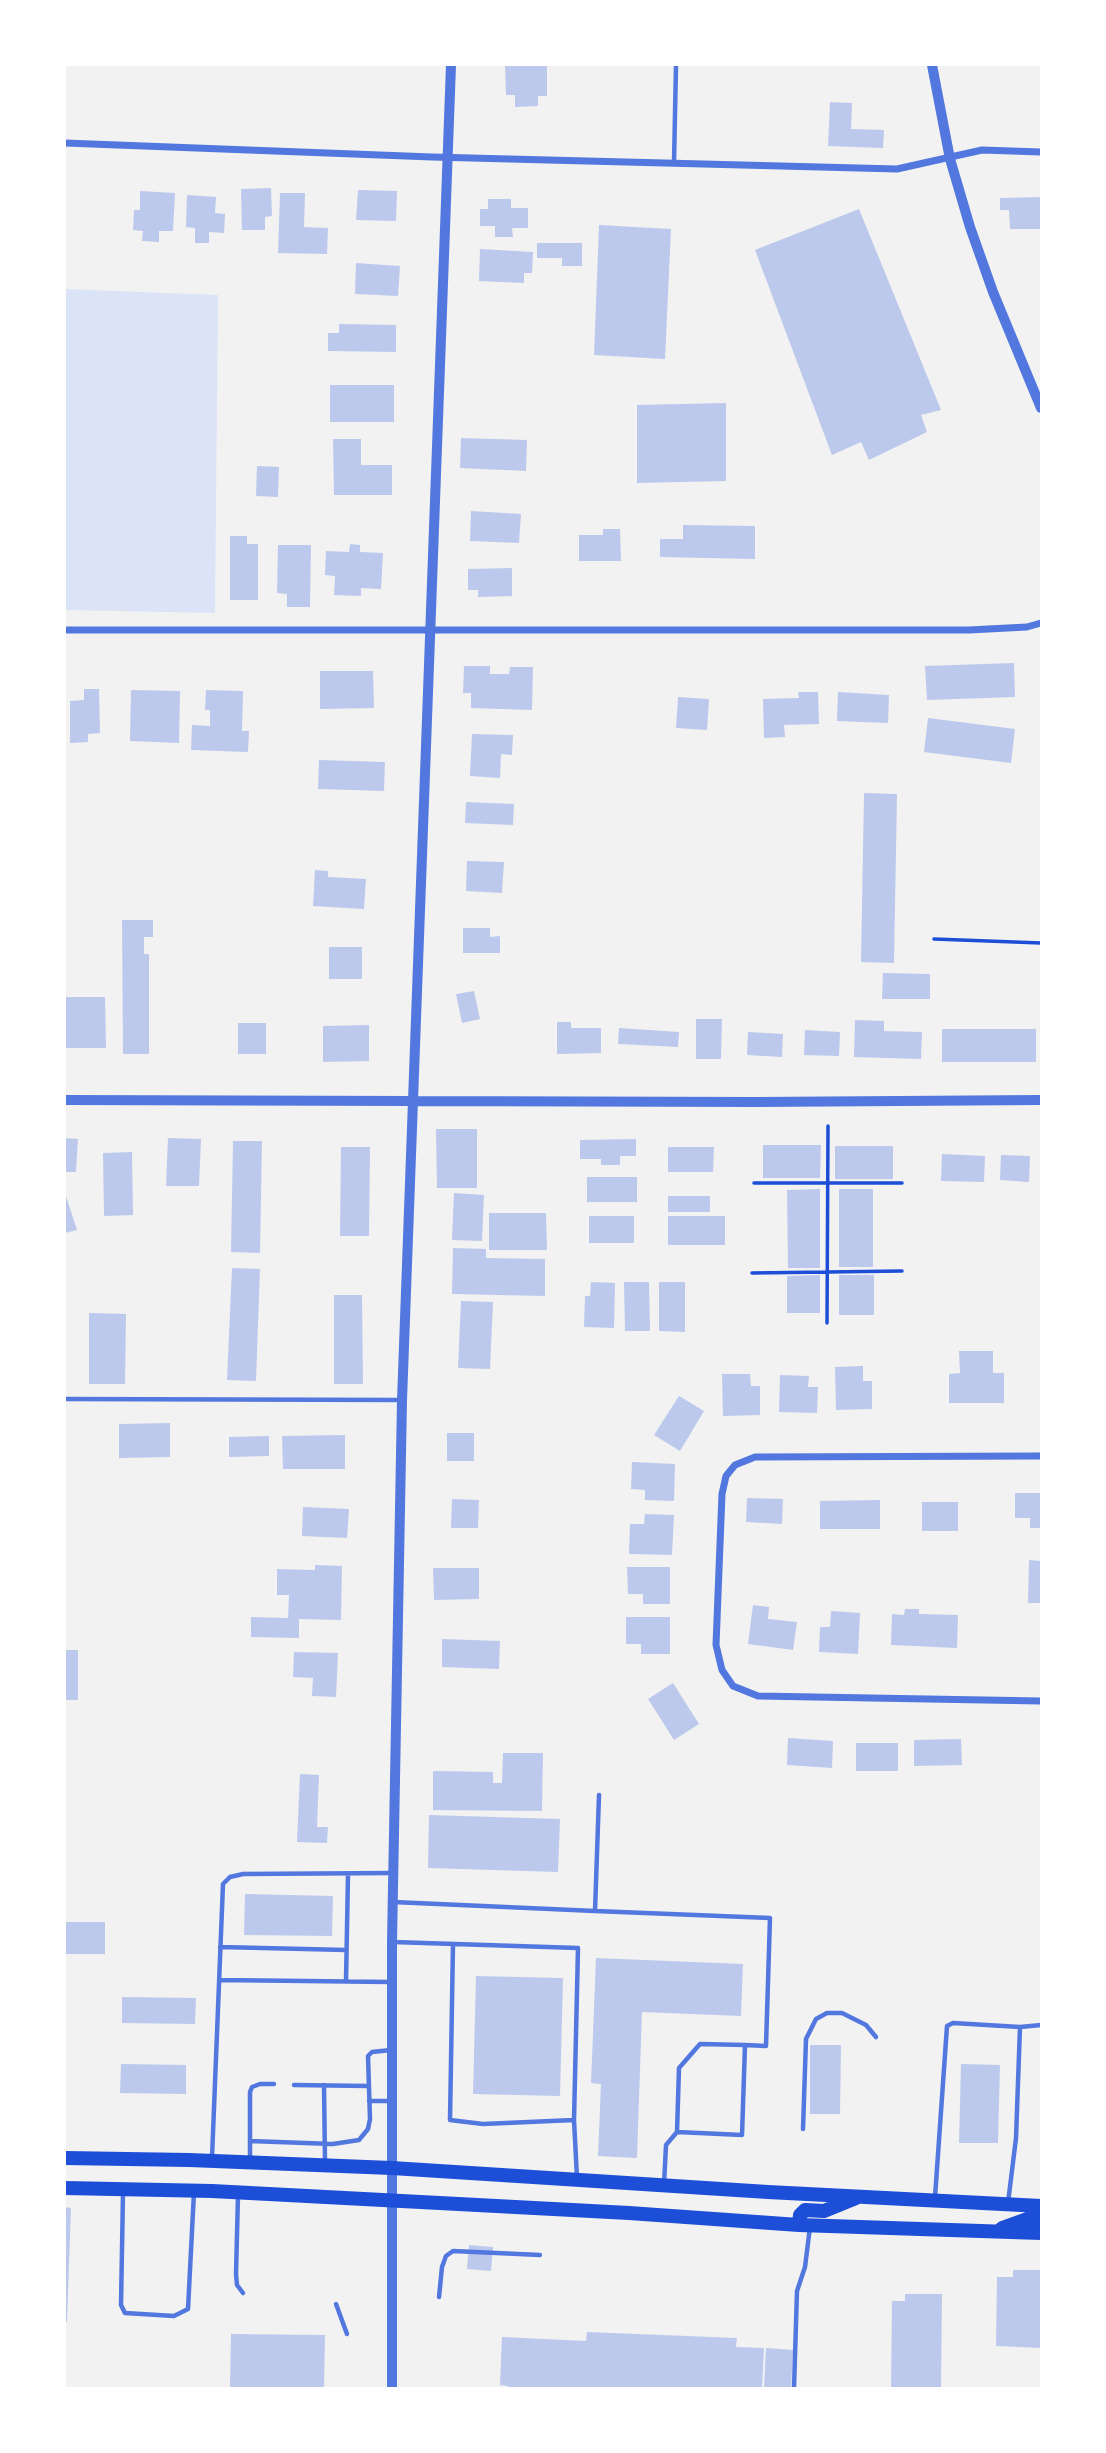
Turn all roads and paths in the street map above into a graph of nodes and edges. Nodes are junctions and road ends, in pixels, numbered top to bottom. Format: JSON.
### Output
{"nodes":[{"id":1,"x":451,"y":65,"type":"edge"},
{"id":2,"x":676,"y":65,"type":"edge"},
{"id":3,"x":932,"y":65,"type":"edge"},
{"id":4,"x":65,"y":143,"type":"edge"},
{"id":5,"x":1041,"y":152,"type":"edge"},
{"id":6,"x":448,"y":157,"type":"junction"},
{"id":7,"x":950,"y":159,"type":"junction"},
{"id":8,"x":674,"y":163,"type":"junction"},
{"id":9,"x":1041,"y":408,"type":"edge"},
{"id":10,"x":1041,"y":623,"type":"edge"},
{"id":11,"x":430,"y":629,"type":"junction"},
{"id":12,"x":65,"y":630,"type":"edge"},
{"id":13,"x":934,"y":939,"type":"dead end"},
{"id":14,"x":1041,"y":943,"type":"edge"},
{"id":15,"x":65,"y":1100,"type":"edge"},
{"id":16,"x":1041,"y":1100,"type":"edge"},
{"id":17,"x":414,"y":1102,"type":"junction"},
{"id":18,"x":828,"y":1126,"type":"dead end"},
{"id":19,"x":754,"y":1183,"type":"dead end"},
{"id":20,"x":828,"y":1183,"type":"junction"},
{"id":21,"x":902,"y":1183,"type":"dead end"},
{"id":22,"x":902,"y":1271,"type":"dead end"},
{"id":23,"x":828,"y":1272,"type":"junction"},
{"id":24,"x":752,"y":1273,"type":"dead end"},
{"id":25,"x":827,"y":1323,"type":"dead end"},
{"id":26,"x":65,"y":1399,"type":"edge"},
{"id":27,"x":402,"y":1400,"type":"junction"},
{"id":28,"x":1041,"y":1456,"type":"edge"},
{"id":29,"x":1041,"y":1701,"type":"edge"},
{"id":30,"x":599,"y":1795,"type":"dead end"},
{"id":31,"x":348,"y":1873,"type":"junction"},
{"id":32,"x":393,"y":1874,"type":"junction"},
{"id":33,"x":392,"y":1902,"type":"junction"},
{"id":34,"x":595,"y":1911,"type":"junction"},
{"id":35,"x":391,"y":1942,"type":"junction"},
{"id":36,"x":453,"y":1944,"type":"junction"},
{"id":37,"x":220,"y":1947,"type":"junction"},
{"id":38,"x":346,"y":1950,"type":"junction"},
{"id":39,"x":219,"y":1980,"type":"junction"},
{"id":40,"x":346,"y":1981,"type":"junction"},
{"id":41,"x":392,"y":1982,"type":"junction"},
{"id":42,"x":1041,"y":2025,"type":"edge"},
{"id":43,"x":1020,"y":2027,"type":"junction"},
{"id":44,"x":876,"y":2037,"type":"dead end"},
{"id":45,"x":745,"y":2045,"type":"junction"},
{"id":46,"x":392,"y":2050,"type":"junction"},
{"id":47,"x":274,"y":2084,"type":"dead end"},
{"id":48,"x":294,"y":2085,"type":"dead end"},
{"id":49,"x":324,"y":2085,"type":"junction"},
{"id":50,"x":368,"y":2087,"type":"junction"},
{"id":51,"x":369,"y":2101,"type":"junction"},
{"id":52,"x":392,"y":2101,"type":"junction"},
{"id":53,"x":574,"y":2120,"type":"junction"},
{"id":54,"x":803,"y":2129,"type":"dead end"},
{"id":55,"x":677,"y":2132,"type":"junction"},
{"id":56,"x":250,"y":2141,"type":"junction"},
{"id":57,"x":324,"y":2143,"type":"junction"},
{"id":58,"x":65,"y":2158,"type":"edge"},
{"id":59,"x":212,"y":2161,"type":"junction"},
{"id":60,"x":250,"y":2162,"type":"junction"},
{"id":61,"x":325,"y":2166,"type":"junction"},
{"id":62,"x":392,"y":2168,"type":"junction"},
{"id":63,"x":577,"y":2178,"type":"junction"},
{"id":64,"x":664,"y":2185,"type":"junction"},
{"id":65,"x":65,"y":2188,"type":"edge"},
{"id":66,"x":123,"y":2189,"type":"junction"},
{"id":67,"x":194,"y":2190,"type":"junction"},
{"id":68,"x":238,"y":2192,"type":"junction"},
{"id":69,"x":860,"y":2196,"type":"junction"},
{"id":70,"x":392,"y":2200,"type":"junction"},
{"id":71,"x":935,"y":2200,"type":"junction"},
{"id":72,"x":1008,"y":2204,"type":"junction"},
{"id":73,"x":1041,"y":2206,"type":"edge"},
{"id":74,"x":1041,"y":2219,"type":"edge"},
{"id":75,"x":805,"y":2225,"type":"junction"},
{"id":76,"x":994,"y":2231,"type":"junction"},
{"id":77,"x":1041,"y":2234,"type":"edge"},
{"id":78,"x":540,"y":2255,"type":"dead end"},
{"id":79,"x":243,"y":2293,"type":"dead end"},
{"id":80,"x":439,"y":2297,"type":"dead end"},
{"id":81,"x":336,"y":2304,"type":"dead end"},
{"id":82,"x":346,"y":2334,"type":"dead end"},
{"id":83,"x":392,"y":2388,"type":"edge"},
{"id":84,"x":794,"y":2388,"type":"edge"}],
"edges":[{"from":1,"to":6,"type":"street"},
{"from":2,"to":8,"type":"lane"},
{"from":3,"to":7,"type":"street"},
{"from":4,"to":6,"type":"street"},
{"from":5,"to":7,"type":"street"},
{"from":6,"to":8,"type":"street"},
{"from":6,"to":11,"type":"street"},
{"from":7,"to":8,"type":"street"},
{"from":7,"to":9,"type":"street"},
{"from":10,"to":11,"type":"street"},
{"from":11,"to":12,"type":"street"},
{"from":11,"to":17,"type":"street"},
{"from":13,"to":14,"type":"path"},
{"from":15,"to":17,"type":"street"},
{"from":16,"to":17,"type":"street"},
{"from":17,"to":27,"type":"street"},
{"from":18,"to":20,"type":"path"},
{"from":19,"to":20,"type":"path"},
{"from":20,"to":21,"type":"path"},
{"from":20,"to":23,"type":"path"},
{"from":22,"to":23,"type":"path"},
{"from":23,"to":24,"type":"path"},
{"from":23,"to":25,"type":"path"},
{"from":26,"to":27,"type":"lane"},
{"from":27,"to":32,"type":"street"},
{"from":28,"to":29,"type":"street"},
{"from":30,"to":34,"type":"lane"},
{"from":31,"to":32,"type":"lane"},
{"from":31,"to":37,"type":"lane"},
{"from":31,"to":38,"type":"lane"},
{"from":32,"to":33,"type":"street"},
{"from":33,"to":34,"type":"lane"},
{"from":33,"to":35,"type":"street"},
{"from":34,"to":45,"type":"lane"},
{"from":35,"to":36,"type":"lane"},
{"from":35,"to":41,"type":"street"},
{"from":36,"to":53,"type":"lane"},
{"from":36,"to":53,"type":"lane"},
{"from":37,"to":38,"type":"lane"},
{"from":37,"to":39,"type":"lane"},
{"from":38,"to":40,"type":"lane"},
{"from":39,"to":40,"type":"lane"},
{"from":39,"to":59,"type":"lane"},
{"from":40,"to":41,"type":"lane"},
{"from":41,"to":46,"type":"street"},
{"from":42,"to":43,"type":"lane"},
{"from":43,"to":71,"type":"lane"},
{"from":43,"to":72,"type":"lane"},
{"from":44,"to":54,"type":"lane"},
{"from":45,"to":55,"type":"lane"},
{"from":45,"to":55,"type":"lane"},
{"from":46,"to":50,"type":"lane"},
{"from":46,"to":52,"type":"street"},
{"from":47,"to":56,"type":"lane"},
{"from":48,"to":49,"type":"lane"},
{"from":49,"to":50,"type":"lane"},
{"from":49,"to":57,"type":"lane"},
{"from":50,"to":51,"type":"lane"},
{"from":51,"to":52,"type":"lane"},
{"from":51,"to":57,"type":"lane"},
{"from":52,"to":62,"type":"street"},
{"from":53,"to":63,"type":"lane"},
{"from":55,"to":64,"type":"lane"},
{"from":56,"to":57,"type":"lane"},
{"from":56,"to":60,"type":"lane"},
{"from":57,"to":61,"type":"lane"},
{"from":58,"to":59,"type":"main road"},
{"from":59,"to":60,"type":"main road"},
{"from":60,"to":61,"type":"main road"},
{"from":61,"to":62,"type":"main road"},
{"from":62,"to":63,"type":"main road"},
{"from":62,"to":70,"type":"street"},
{"from":63,"to":64,"type":"main road"},
{"from":64,"to":69,"type":"main road"},
{"from":65,"to":66,"type":"main road"},
{"from":66,"to":67,"type":"main road"},
{"from":66,"to":67,"type":"lane"},
{"from":67,"to":68,"type":"main road"},
{"from":68,"to":70,"type":"main road"},
{"from":68,"to":79,"type":"lane"},
{"from":69,"to":71,"type":"main road"},
{"from":69,"to":75,"type":"main road"},
{"from":70,"to":75,"type":"main road"},
{"from":70,"to":83,"type":"street"},
{"from":71,"to":72,"type":"main road"},
{"from":72,"to":73,"type":"main road"},
{"from":74,"to":76,"type":"main road"},
{"from":75,"to":76,"type":"main road"},
{"from":75,"to":84,"type":"lane"},
{"from":76,"to":77,"type":"main road"},
{"from":78,"to":80,"type":"lane"},
{"from":81,"to":82,"type":"lane"}]}
